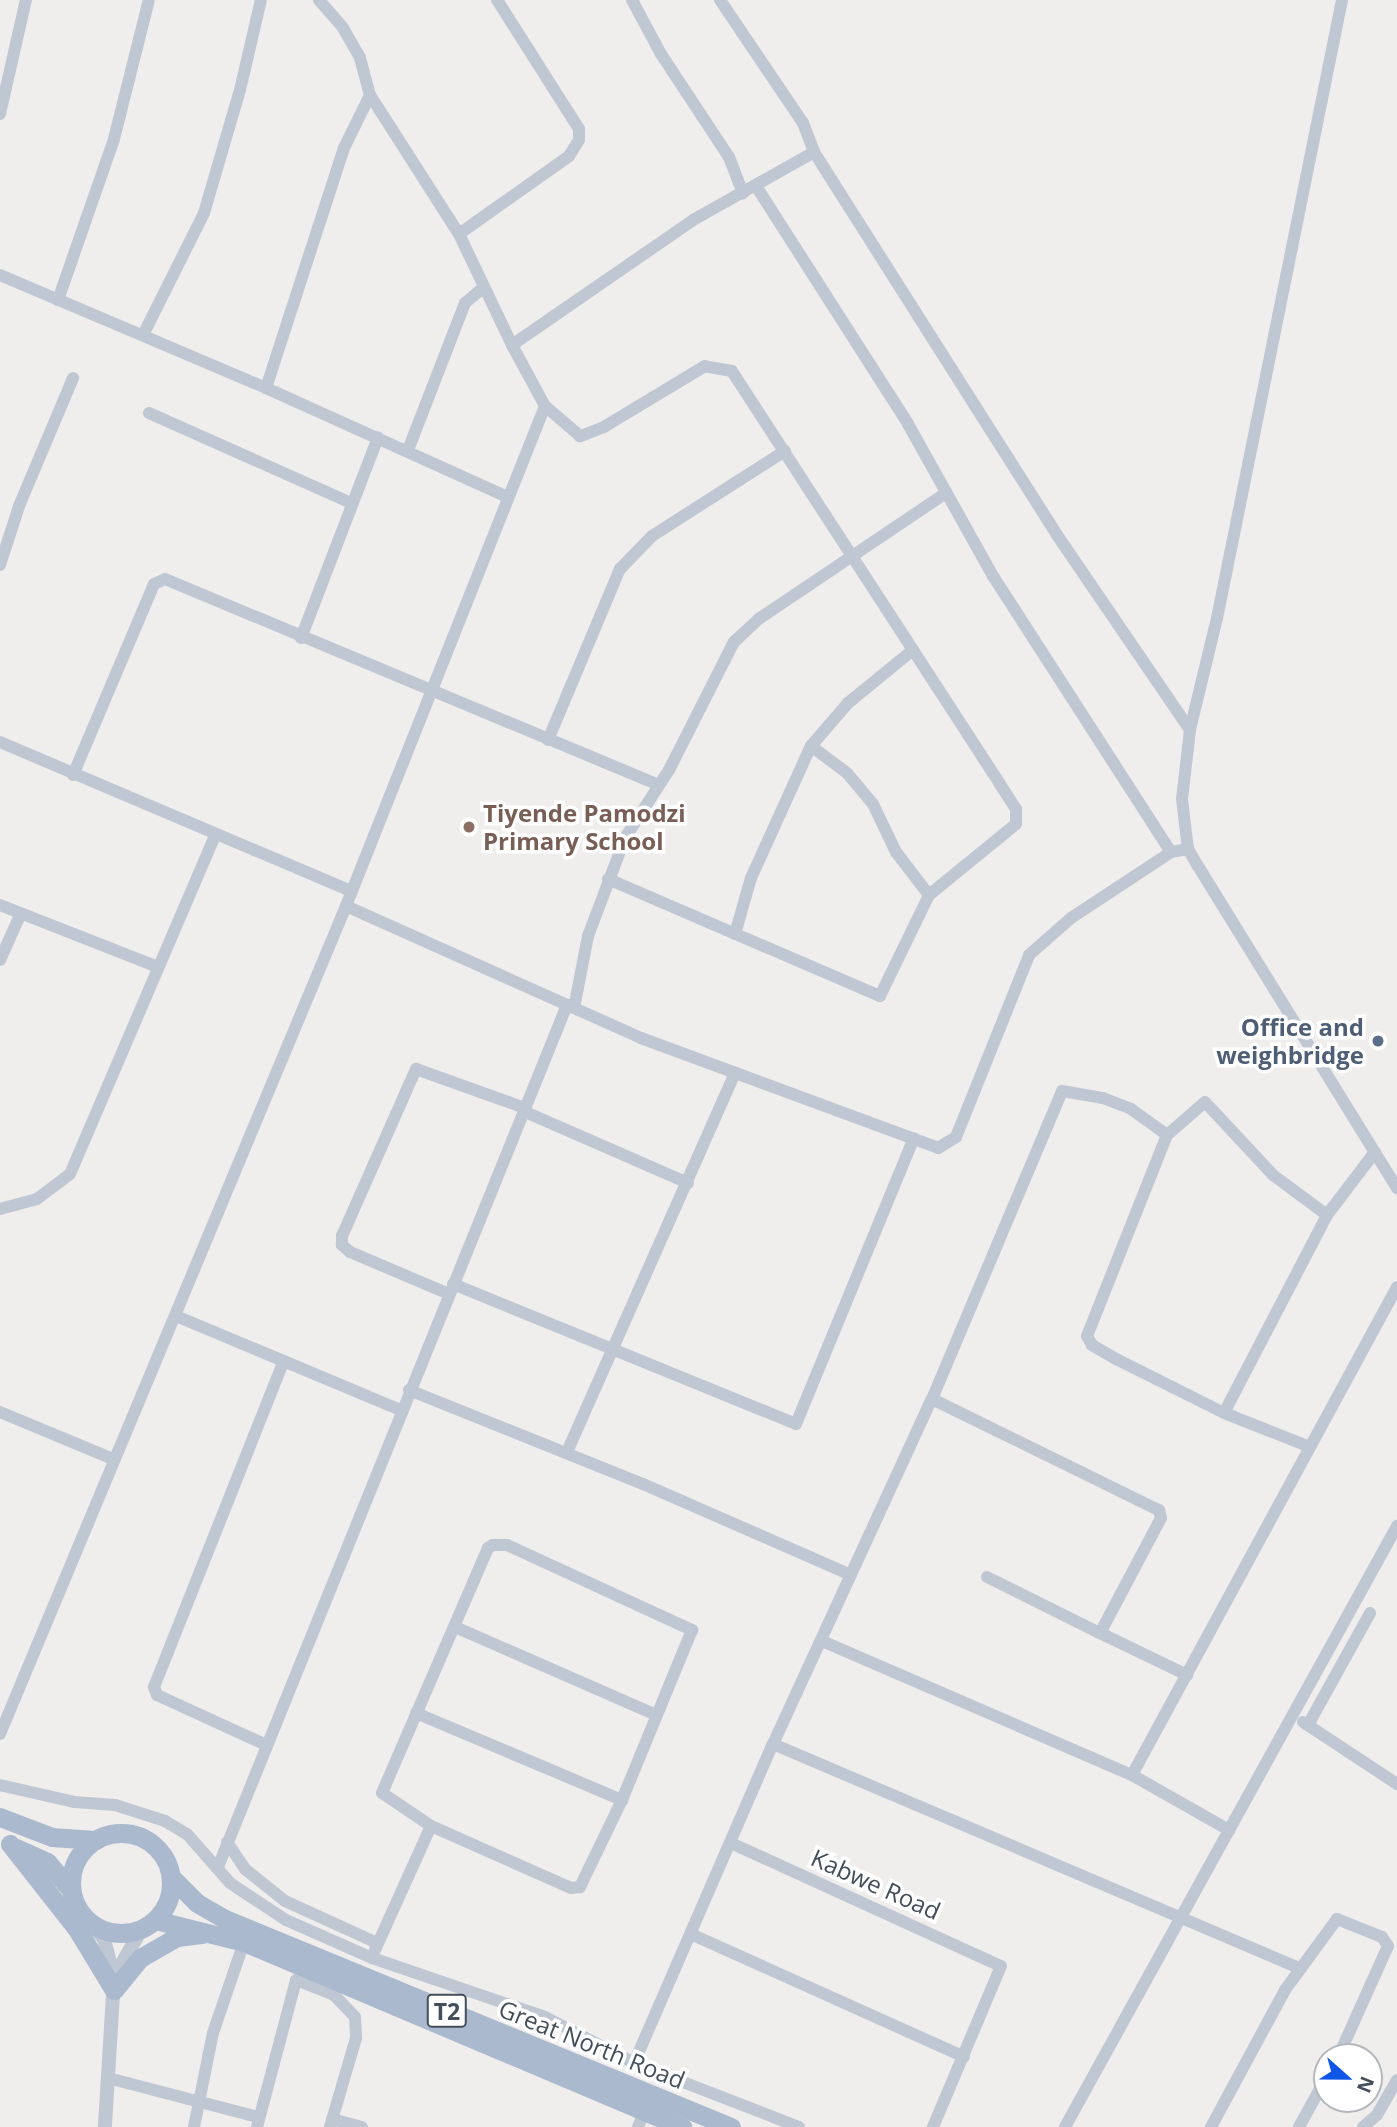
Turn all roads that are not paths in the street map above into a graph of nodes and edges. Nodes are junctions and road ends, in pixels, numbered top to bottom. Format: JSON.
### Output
{"nodes":[{"id":1,"x":26,"y":0,"type":"edge"},
{"id":2,"x":149,"y":0,"type":"edge"},
{"id":3,"x":261,"y":0,"type":"edge"},
{"id":4,"x":319,"y":0,"type":"edge"},
{"id":5,"x":497,"y":0,"type":"edge"},
{"id":6,"x":632,"y":0,"type":"edge"},
{"id":7,"x":720,"y":0,"type":"edge"},
{"id":8,"x":1342,"y":0,"type":"edge"},
{"id":9,"x":370,"y":95,"type":"junction"},
{"id":10,"x":0,"y":114,"type":"edge"},
{"id":11,"x":814,"y":152,"type":"junction"},
{"id":12,"x":756,"y":186,"type":"junction"},
{"id":13,"x":743,"y":193,"type":"junction"},
{"id":14,"x":459,"y":233,"type":"junction"},
{"id":15,"x":0,"y":275,"type":"edge"},
{"id":16,"x":483,"y":288,"type":"junction"},
{"id":17,"x":58,"y":300,"type":"junction"},
{"id":18,"x":143,"y":335,"type":"junction"},
{"id":19,"x":512,"y":345,"type":"junction"},
{"id":20,"x":73,"y":378,"type":"dead end"},
{"id":21,"x":266,"y":388,"type":"junction"},
{"id":22,"x":545,"y":406,"type":"junction"},
{"id":23,"x":149,"y":413,"type":"dead end"},
{"id":24,"x":378,"y":437,"type":"junction"},
{"id":25,"x":408,"y":450,"type":"junction"},
{"id":26,"x":785,"y":451,"type":"junction"},
{"id":27,"x":946,"y":493,"type":"junction"},
{"id":28,"x":507,"y":498,"type":"junction"},
{"id":29,"x":351,"y":503,"type":"junction"},
{"id":30,"x":853,"y":555,"type":"junction"},
{"id":31,"x":0,"y":565,"type":"edge"},
{"id":32,"x":301,"y":638,"type":"junction"},
{"id":33,"x":914,"y":650,"type":"junction"},
{"id":34,"x":429,"y":691,"type":"junction"},
{"id":35,"x":1190,"y":730,"type":"junction"},
{"id":36,"x":548,"y":740,"type":"junction"},
{"id":37,"x":0,"y":742,"type":"edge"},
{"id":38,"x":811,"y":746,"type":"junction"},
{"id":39,"x":73,"y":775,"type":"junction"},
{"id":40,"x":659,"y":785,"type":"junction"},
{"id":41,"x":215,"y":836,"type":"junction"},
{"id":42,"x":1188,"y":849,"type":"junction"},
{"id":43,"x":1171,"y":852,"type":"junction"},
{"id":44,"x":608,"y":879,"type":"junction"},
{"id":45,"x":351,"y":891,"type":"junction"},
{"id":46,"x":929,"y":895,"type":"junction"},
{"id":47,"x":0,"y":905,"type":"edge"},
{"id":48,"x":346,"y":906,"type":"junction"},
{"id":49,"x":21,"y":913,"type":"junction"},
{"id":50,"x":735,"y":934,"type":"junction"},
{"id":51,"x":0,"y":960,"type":"edge"},
{"id":52,"x":156,"y":966,"type":"junction"},
{"id":53,"x":570,"y":1007,"type":"junction"},
{"id":54,"x":735,"y":1072,"type":"junction"},
{"id":55,"x":524,"y":1110,"type":"junction"},
{"id":56,"x":1167,"y":1136,"type":"junction"},
{"id":57,"x":914,"y":1138,"type":"junction"},
{"id":58,"x":1376,"y":1152,"type":"junction"},
{"id":59,"x":688,"y":1183,"type":"junction"},
{"id":60,"x":1397,"y":1188,"type":"edge"},
{"id":61,"x":0,"y":1209,"type":"edge"},
{"id":62,"x":1326,"y":1215,"type":"junction"},
{"id":63,"x":1397,"y":1287,"type":"edge"},
{"id":64,"x":451,"y":1289,"type":"junction"},
{"id":65,"x":176,"y":1316,"type":"junction"},
{"id":66,"x":615,"y":1347,"type":"junction"},
{"id":67,"x":284,"y":1362,"type":"junction"},
{"id":68,"x":409,"y":1390,"type":"junction"},
{"id":69,"x":932,"y":1399,"type":"junction"},
{"id":70,"x":401,"y":1410,"type":"junction"},
{"id":71,"x":0,"y":1412,"type":"edge"},
{"id":72,"x":1224,"y":1412,"type":"junction"},
{"id":73,"x":1310,"y":1447,"type":"junction"},
{"id":74,"x":567,"y":1452,"type":"junction"},
{"id":75,"x":113,"y":1459,"type":"junction"},
{"id":76,"x":1397,"y":1526,"type":"edge"},
{"id":77,"x":851,"y":1574,"type":"junction"},
{"id":78,"x":986,"y":1577,"type":"dead end"},
{"id":79,"x":1370,"y":1613,"type":"dead end"},
{"id":80,"x":455,"y":1628,"type":"junction"},
{"id":81,"x":1100,"y":1633,"type":"junction"},
{"id":82,"x":1338,"y":1634,"type":"junction"},
{"id":83,"x":822,"y":1641,"type":"junction"},
{"id":84,"x":1354,"y":1643,"type":"junction"},
{"id":85,"x":1187,"y":1675,"type":"junction"},
{"id":86,"x":416,"y":1713,"type":"junction"},
{"id":87,"x":656,"y":1715,"type":"junction"},
{"id":88,"x":1294,"y":1716,"type":"junction"},
{"id":89,"x":1308,"y":1726,"type":"junction"},
{"id":90,"x":0,"y":1734,"type":"edge"},
{"id":91,"x":264,"y":1744,"type":"junction"},
{"id":92,"x":773,"y":1744,"type":"junction"},
{"id":93,"x":1132,"y":1775,"type":"junction"},
{"id":94,"x":1397,"y":1784,"type":"edge"},
{"id":95,"x":0,"y":1785,"type":"edge"},
{"id":96,"x":622,"y":1800,"type":"junction"},
{"id":97,"x":0,"y":1817,"type":"edge"},
{"id":98,"x":431,"y":1826,"type":"junction"},
{"id":99,"x":1229,"y":1830,"type":"junction"},
{"id":100,"x":95,"y":1840,"type":"junction"},
{"id":101,"x":5,"y":1842,"type":"edge"},
{"id":102,"x":227,"y":1842,"type":"junction"},
{"id":103,"x":733,"y":1844,"type":"junction"},
{"id":104,"x":218,"y":1867,"type":"junction"},
{"id":105,"x":172,"y":1878,"type":"junction"},
{"id":106,"x":71,"y":1890,"type":"junction"},
{"id":107,"x":1176,"y":1919,"type":"junction"},
{"id":108,"x":91,"y":1922,"type":"junction"},
{"id":109,"x":148,"y":1925,"type":"junction"},
{"id":110,"x":219,"y":1933,"type":"junction"},
{"id":111,"x":693,"y":1935,"type":"junction"},
{"id":112,"x":244,"y":1942,"type":"junction"},
{"id":113,"x":377,"y":1943,"type":"junction"},
{"id":114,"x":372,"y":1958,"type":"junction"},
{"id":115,"x":1299,"y":1968,"type":"junction"},
{"id":116,"x":114,"y":1984,"type":"junction"},
{"id":117,"x":1345,"y":2043,"type":"edge"},
{"id":118,"x":964,"y":2057,"type":"junction"},
{"id":119,"x":634,"y":2063,"type":"junction"},
{"id":120,"x":108,"y":2078,"type":"junction"},
{"id":121,"x":1397,"y":2080,"type":"edge"},
{"id":122,"x":1395,"y":2094,"type":"edge"},
{"id":123,"x":198,"y":2098,"type":"junction"},
{"id":124,"x":1313,"y":2107,"type":"edge"},
{"id":125,"x":641,"y":2119,"type":"edge"},
{"id":126,"x":258,"y":2122,"type":"edge"},
{"id":127,"x":331,"y":2123,"type":"edge"},
{"id":128,"x":1305,"y":2125,"type":"edge"},
{"id":129,"x":105,"y":2127,"type":"edge"},
{"id":130,"x":194,"y":2127,"type":"edge"},
{"id":131,"x":362,"y":2127,"type":"edge"},
{"id":132,"x":683,"y":2127,"type":"edge"},
{"id":133,"x":732,"y":2127,"type":"edge"},
{"id":134,"x":799,"y":2127,"type":"edge"},
{"id":135,"x":933,"y":2127,"type":"edge"},
{"id":136,"x":1065,"y":2127,"type":"edge"},
{"id":137,"x":1211,"y":2127,"type":"edge"},
{"id":138,"x":1363,"y":2127,"type":"edge"}],
"edges":[{"from":1,"to":10,"type":"street"},
{"from":2,"to":17,"type":"street"},
{"from":3,"to":18,"type":"street"},
{"from":4,"to":9,"type":"street"},
{"from":5,"to":14,"type":"street"},
{"from":6,"to":13,"type":"street"},
{"from":7,"to":11,"type":"street"},
{"from":8,"to":35,"type":"street"},
{"from":9,"to":14,"type":"street"},
{"from":9,"to":21,"type":"street"},
{"from":11,"to":12,"type":"street"},
{"from":11,"to":35,"type":"street"},
{"from":12,"to":13,"type":"street"},
{"from":12,"to":27,"type":"street"},
{"from":13,"to":19,"type":"street"},
{"from":14,"to":16,"type":"street"},
{"from":15,"to":17,"type":"street"},
{"from":16,"to":19,"type":"street"},
{"from":16,"to":25,"type":"street"},
{"from":17,"to":18,"type":"street"},
{"from":18,"to":21,"type":"street"},
{"from":19,"to":22,"type":"street"},
{"from":20,"to":31,"type":"street"},
{"from":21,"to":24,"type":"street"},
{"from":22,"to":26,"type":"street"},
{"from":22,"to":28,"type":"street"},
{"from":23,"to":29,"type":"street"},
{"from":24,"to":25,"type":"street"},
{"from":24,"to":29,"type":"street"},
{"from":25,"to":28,"type":"street"},
{"from":26,"to":30,"type":"street"},
{"from":26,"to":36,"type":"street"},
{"from":27,"to":30,"type":"street"},
{"from":27,"to":43,"type":"street"},
{"from":28,"to":34,"type":"street"},
{"from":29,"to":32,"type":"street"},
{"from":30,"to":33,"type":"street"},
{"from":30,"to":40,"type":"street"},
{"from":32,"to":34,"type":"street"},
{"from":32,"to":39,"type":"street"},
{"from":33,"to":38,"type":"street"},
{"from":33,"to":46,"type":"street"},
{"from":34,"to":36,"type":"street"},
{"from":34,"to":45,"type":"street"},
{"from":35,"to":42,"type":"street"},
{"from":36,"to":40,"type":"street"},
{"from":37,"to":39,"type":"street"},
{"from":38,"to":46,"type":"street"},
{"from":38,"to":50,"type":"street"},
{"from":39,"to":41,"type":"street"},
{"from":40,"to":44,"type":"street"},
{"from":41,"to":45,"type":"street"},
{"from":41,"to":52,"type":"street"},
{"from":42,"to":43,"type":"street"},
{"from":42,"to":58,"type":"street"},
{"from":43,"to":57,"type":"street"},
{"from":44,"to":50,"type":"street"},
{"from":44,"to":53,"type":"street"},
{"from":45,"to":48,"type":"street"},
{"from":46,"to":50,"type":"street"},
{"from":47,"to":49,"type":"street"},
{"from":48,"to":53,"type":"street"},
{"from":48,"to":65,"type":"street"},
{"from":49,"to":51,"type":"street"},
{"from":49,"to":52,"type":"street"},
{"from":52,"to":61,"type":"street"},
{"from":53,"to":54,"type":"street"},
{"from":53,"to":55,"type":"street"},
{"from":54,"to":57,"type":"street"},
{"from":54,"to":59,"type":"street"},
{"from":55,"to":59,"type":"street"},
{"from":55,"to":64,"type":"street"},
{"from":55,"to":64,"type":"street"},
{"from":56,"to":62,"type":"street"},
{"from":56,"to":69,"type":"street"},
{"from":56,"to":72,"type":"street"},
{"from":57,"to":66,"type":"street"},
{"from":58,"to":60,"type":"street"},
{"from":58,"to":62,"type":"street"},
{"from":59,"to":66,"type":"street"},
{"from":62,"to":72,"type":"street"},
{"from":63,"to":73,"type":"street"},
{"from":64,"to":66,"type":"street"},
{"from":64,"to":68,"type":"street"},
{"from":65,"to":67,"type":"street"},
{"from":65,"to":75,"type":"street"},
{"from":66,"to":74,"type":"street"},
{"from":67,"to":70,"type":"street"},
{"from":67,"to":91,"type":"street"},
{"from":68,"to":70,"type":"street"},
{"from":68,"to":74,"type":"street"},
{"from":69,"to":77,"type":"street"},
{"from":69,"to":81,"type":"street"},
{"from":70,"to":91,"type":"street"},
{"from":71,"to":75,"type":"street"},
{"from":72,"to":73,"type":"street"},
{"from":73,"to":85,"type":"street"},
{"from":74,"to":77,"type":"street"},
{"from":75,"to":90,"type":"street"},
{"from":76,"to":82,"type":"street"},
{"from":77,"to":83,"type":"street"},
{"from":78,"to":81,"type":"street"},
{"from":79,"to":84,"type":"street"},
{"from":80,"to":86,"type":"street"},
{"from":80,"to":87,"type":"street"},
{"from":80,"to":87,"type":"street"},
{"from":81,"to":85,"type":"street"},
{"from":82,"to":84,"type":"street"},
{"from":82,"to":88,"type":"street"},
{"from":83,"to":92,"type":"street"},
{"from":83,"to":93,"type":"street"},
{"from":84,"to":89,"type":"street"},
{"from":85,"to":93,"type":"street"},
{"from":86,"to":96,"type":"street"},
{"from":86,"to":98,"type":"street"},
{"from":87,"to":96,"type":"street"},
{"from":88,"to":89,"type":"street"},
{"from":88,"to":99,"type":"street"},
{"from":89,"to":94,"type":"street"},
{"from":91,"to":102,"type":"street"},
{"from":92,"to":103,"type":"street"},
{"from":92,"to":107,"type":"street"},
{"from":93,"to":99,"type":"street"},
{"from":95,"to":104,"type":"street"},
{"from":96,"to":98,"type":"street"},
{"from":97,"to":100,"type":"main road","number":"T2"},
{"from":98,"to":113,"type":"street"},
{"from":99,"to":107,"type":"street"},
{"from":100,"to":105,"type":"main road","number":"T2"},
{"from":100,"to":106,"type":"main road"},
{"from":101,"to":106,"type":"main road"},
{"from":101,"to":116,"type":"main road"},
{"from":102,"to":104,"type":"street"},
{"from":102,"to":113,"type":"street"},
{"from":103,"to":111,"type":"street"},
{"from":103,"to":118,"type":"street","name":"Kabwe Road"},
{"from":104,"to":114,"type":"street"},
{"from":105,"to":109,"type":"main road"},
{"from":105,"to":133,"type":"main road","name":"Great North Road","number":"T2"},
{"from":106,"to":108,"type":"main road"},
{"from":107,"to":115,"type":"street"},
{"from":107,"to":136,"type":"street"},
{"from":108,"to":109,"type":"main road","number":"T2"},
{"from":108,"to":116,"type":"street"},
{"from":109,"to":110,"type":"main road","name":"Great North Road","number":"T2"},
{"from":109,"to":116,"type":"street"},
{"from":110,"to":112,"type":"main road","name":"Great North Road","number":"T2"},
{"from":110,"to":116,"type":"main road"},
{"from":111,"to":118,"type":"street"},
{"from":111,"to":119,"type":"street"},
{"from":112,"to":123,"type":"street"},
{"from":112,"to":125,"type":"main road","name":"Great North Road","number":"T2"},
{"from":113,"to":114,"type":"street"},
{"from":114,"to":119,"type":"street"},
{"from":115,"to":117,"type":"street"},
{"from":115,"to":137,"type":"street"},
{"from":116,"to":120,"type":"street"},
{"from":118,"to":135,"type":"street"},
{"from":119,"to":134,"type":"street"},
{"from":120,"to":123,"type":"street"},
{"from":120,"to":129,"type":"street"},
{"from":121,"to":122,"type":"street"},
{"from":122,"to":138,"type":"street"},
{"from":123,"to":126,"type":"street"},
{"from":123,"to":130,"type":"street"},
{"from":124,"to":128,"type":"street"},
{"from":125,"to":132,"type":"main road","name":"Great North Road","number":"T2"},
{"from":126,"to":127,"type":"street"},
{"from":127,"to":131,"type":"street"}]}
